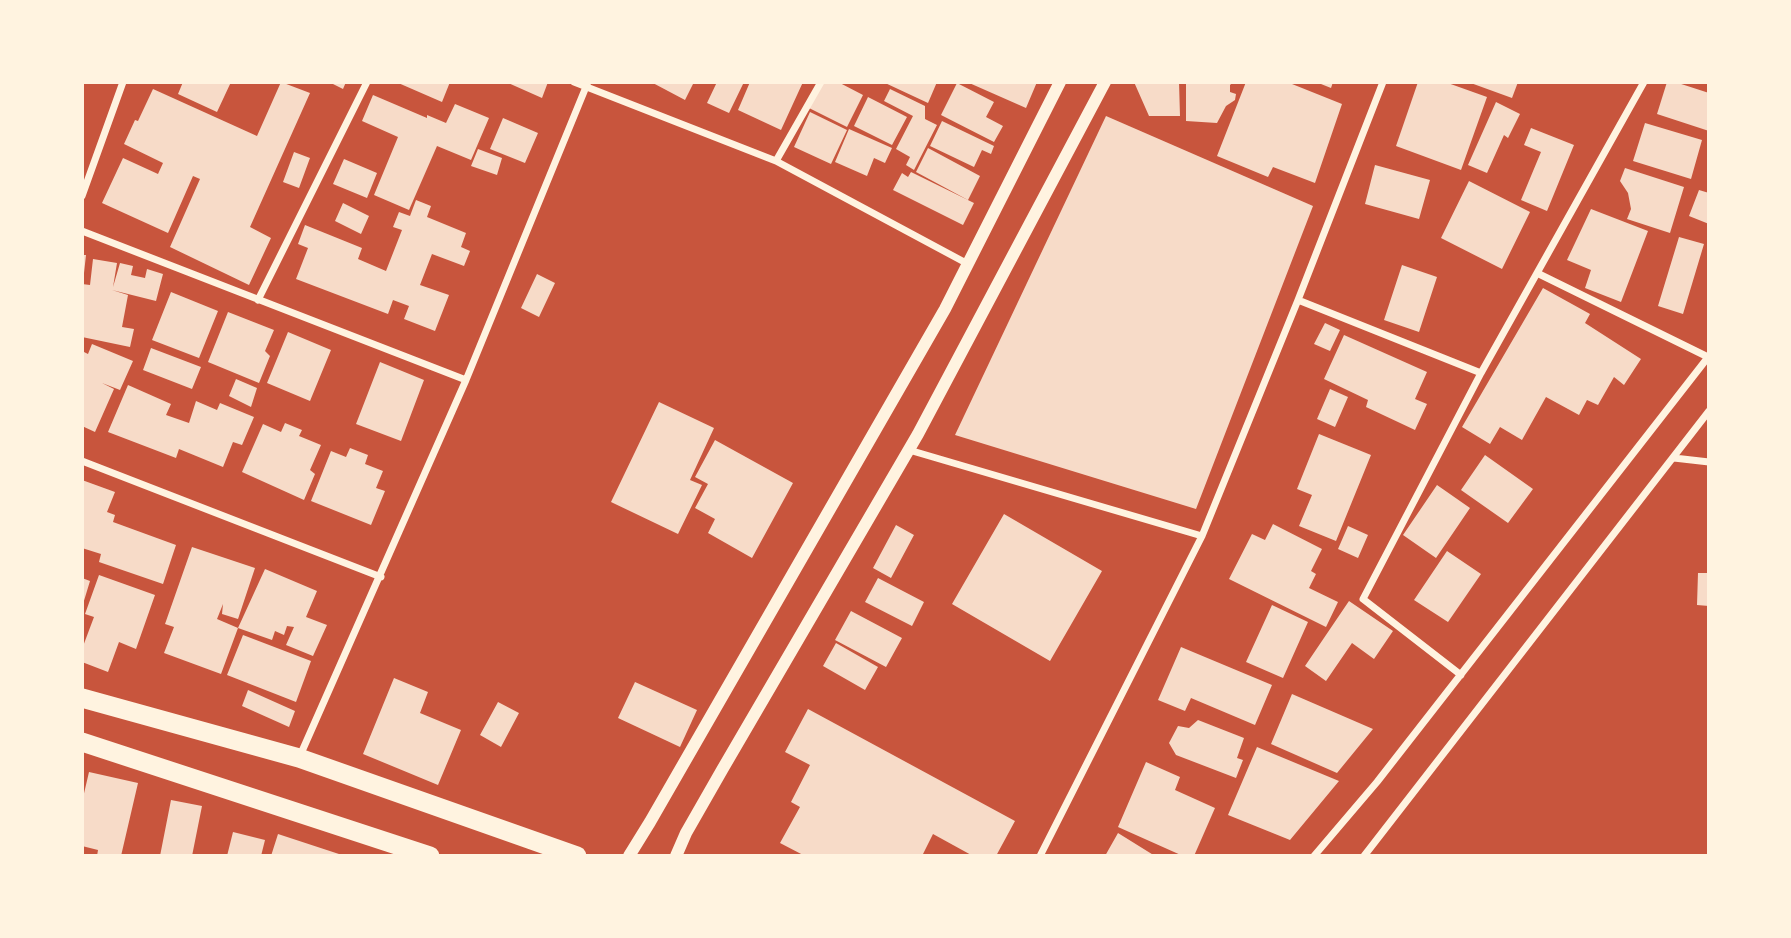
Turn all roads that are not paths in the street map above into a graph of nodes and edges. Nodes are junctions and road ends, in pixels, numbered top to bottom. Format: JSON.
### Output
{"nodes":[{"id":1,"x":123,"y":82,"type":"edge"},
{"id":2,"x":368,"y":82,"type":"edge"},
{"id":3,"x":574,"y":82,"type":"edge"},
{"id":4,"x":821,"y":82,"type":"edge"},
{"id":5,"x":1060,"y":82,"type":"edge"},
{"id":6,"x":1105,"y":82,"type":"edge"},
{"id":7,"x":1383,"y":82,"type":"edge"},
{"id":8,"x":1644,"y":82,"type":"edge"},
{"id":9,"x":586,"y":85,"type":"edge"},
{"id":10,"x":776,"y":161,"type":"junction"},
{"id":11,"x":82,"y":195,"type":"edge"},
{"id":12,"x":82,"y":231,"type":"edge"},
{"id":13,"x":968,"y":264,"type":"junction"},
{"id":14,"x":1537,"y":273,"type":"junction"},
{"id":15,"x":258,"y":300,"type":"junction"},
{"id":16,"x":1298,"y":300,"type":"junction"},
{"id":17,"x":1708,"y":356,"type":"edge"},
{"id":18,"x":1481,"y":373,"type":"junction"},
{"id":19,"x":466,"y":380,"type":"junction"},
{"id":20,"x":1709,"y":411,"type":"edge"},
{"id":21,"x":909,"y":450,"type":"junction"},
{"id":22,"x":1674,"y":458,"type":"junction"},
{"id":23,"x":82,"y":461,"type":"edge"},
{"id":24,"x":1709,"y":462,"type":"edge"},
{"id":25,"x":1202,"y":536,"type":"junction"},
{"id":26,"x":381,"y":577,"type":"junction"},
{"id":27,"x":1461,"y":675,"type":"junction"},
{"id":28,"x":82,"y":698,"type":"edge"},
{"id":29,"x":82,"y":742,"type":"edge"},
{"id":30,"x":299,"y":758,"type":"junction"},
{"id":31,"x":430,"y":856,"type":"edge"},
{"id":32,"x":577,"y":856,"type":"edge"},
{"id":33,"x":629,"y":856,"type":"edge"},
{"id":34,"x":676,"y":856,"type":"edge"},
{"id":35,"x":1040,"y":856,"type":"edge"},
{"id":36,"x":1314,"y":856,"type":"edge"},
{"id":37,"x":1364,"y":856,"type":"edge"}],
"edges":[{"from":1,"to":11,"type":"street"},
{"from":2,"to":15,"type":"street"},
{"from":3,"to":9,"type":"street"},
{"from":4,"to":10,"type":"street"},
{"from":5,"to":13,"type":"street"},
{"from":6,"to":21,"type":"street"},
{"from":7,"to":16,"type":"street"},
{"from":8,"to":14,"type":"street"},
{"from":9,"to":10,"type":"street"},
{"from":9,"to":19,"type":"street"},
{"from":10,"to":13,"type":"street"},
{"from":12,"to":15,"type":"street"},
{"from":13,"to":33,"type":"street"},
{"from":14,"to":17,"type":"street"},
{"from":14,"to":18,"type":"street"},
{"from":15,"to":19,"type":"street"},
{"from":16,"to":18,"type":"street"},
{"from":16,"to":25,"type":"street"},
{"from":17,"to":27,"type":"street"},
{"from":18,"to":27,"type":"street"},
{"from":19,"to":26,"type":"street"},
{"from":20,"to":22,"type":"street"},
{"from":21,"to":25,"type":"street"},
{"from":21,"to":34,"type":"street"},
{"from":22,"to":24,"type":"street"},
{"from":22,"to":37,"type":"street"},
{"from":23,"to":26,"type":"street"},
{"from":25,"to":35,"type":"street"},
{"from":26,"to":30,"type":"street"},
{"from":27,"to":36,"type":"street"},
{"from":28,"to":30,"type":"highway"},
{"from":29,"to":31,"type":"highway"},
{"from":30,"to":32,"type":"highway"}]}
